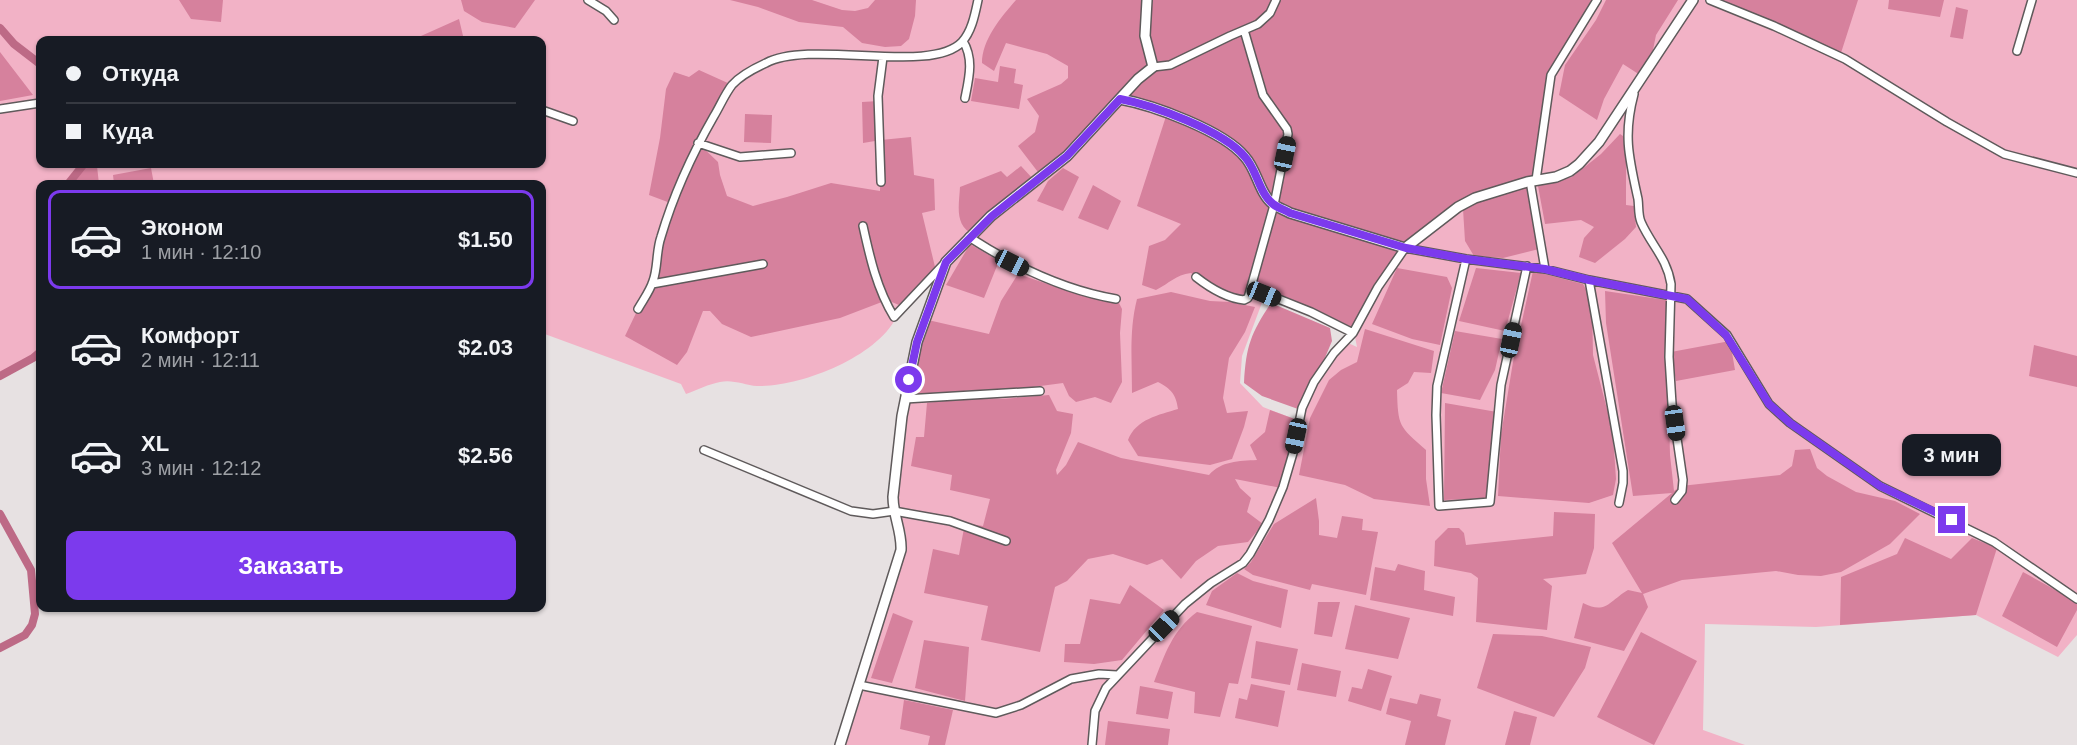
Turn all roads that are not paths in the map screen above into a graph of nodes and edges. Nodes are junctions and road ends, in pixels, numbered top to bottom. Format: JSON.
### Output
{"nodes":[{"id":1,"x":588,"y":0,"type":"edge"},
{"id":2,"x":978,"y":0,"type":"edge"},
{"id":3,"x":1147,"y":0,"type":"edge"},
{"id":4,"x":1276,"y":0,"type":"edge"},
{"id":5,"x":1597,"y":0,"type":"edge"},
{"id":6,"x":1693,"y":0,"type":"edge"},
{"id":7,"x":1710,"y":0,"type":"edge"},
{"id":8,"x":2032,"y":0,"type":"edge"},
{"id":9,"x":614,"y":20,"type":"dead end"},
{"id":10,"x":1244,"y":30,"type":"junction"},
{"id":11,"x":963,"y":41,"type":"junction"},
{"id":12,"x":2018,"y":51,"type":"dead end"},
{"id":13,"x":883,"y":57,"type":"junction"},
{"id":14,"x":1153,"y":67,"type":"junction"},
{"id":15,"x":1637,"y":82,"type":"junction"},
{"id":16,"x":965,"y":98,"type":"dead end"},
{"id":17,"x":1120,"y":99,"type":"junction"},
{"id":18,"x":36,"y":104,"type":"edge"},
{"id":19,"x":0,"y":109,"type":"edge"},
{"id":20,"x":546,"y":111,"type":"edge"},
{"id":21,"x":573,"y":121,"type":"dead end"},
{"id":22,"x":698,"y":143,"type":"junction"},
{"id":23,"x":791,"y":153,"type":"dead end"},
{"id":24,"x":2077,"y":173,"type":"edge"},
{"id":25,"x":1533,"y":181,"type":"junction"},
{"id":26,"x":881,"y":182,"type":"dead end"},
{"id":27,"x":1274,"y":205,"type":"junction"},
{"id":28,"x":864,"y":226,"type":"dead end"},
{"id":29,"x":969,"y":237,"type":"junction"},
{"id":30,"x":1406,"y":248,"type":"junction"},
{"id":31,"x":1466,"y":259,"type":"junction"},
{"id":32,"x":946,"y":262,"type":"junction"},
{"id":33,"x":763,"y":264,"type":"dead end"},
{"id":34,"x":1527,"y":266,"type":"junction"},
{"id":35,"x":1545,"y":269,"type":"junction"},
{"id":36,"x":1196,"y":278,"type":"dead end"},
{"id":37,"x":1589,"y":280,"type":"junction"},
{"id":38,"x":652,"y":284,"type":"junction"},
{"id":39,"x":1251,"y":288,"type":"junction"},
{"id":40,"x":1671,"y":296,"type":"junction"},
{"id":41,"x":1116,"y":299,"type":"dead end"},
{"id":42,"x":638,"y":309,"type":"dead end"},
{"id":43,"x":1353,"y":333,"type":"junction"},
{"id":44,"x":1040,"y":391,"type":"dead end"},
{"id":45,"x":905,"y":399,"type":"junction"},
{"id":46,"x":704,"y":450,"type":"dead end"},
{"id":47,"x":1675,"y":501,"type":"dead end"},
{"id":48,"x":1619,"y":503,"type":"dead end"},
{"id":49,"x":894,"y":511,"type":"junction"},
{"id":50,"x":1006,"y":541,"type":"dead end"},
{"id":51,"x":2077,"y":598,"type":"edge"},
{"id":52,"x":1117,"y":675,"type":"junction"},
{"id":53,"x":859,"y":685,"type":"junction"},
{"id":54,"x":840,"y":745,"type":"edge"},
{"id":55,"x":1092,"y":745,"type":"edge"}],
"edges":[{"from":1,"to":9,"type":"street"},
{"from":2,"to":11,"type":"street"},
{"from":3,"to":14,"type":"street"},
{"from":4,"to":10,"type":"street"},
{"from":5,"to":25,"type":"street"},
{"from":6,"to":15,"type":"street"},
{"from":7,"to":24,"type":"street"},
{"from":8,"to":12,"type":"street"},
{"from":10,"to":14,"type":"street"},
{"from":10,"to":27,"type":"street"},
{"from":11,"to":13,"type":"street"},
{"from":11,"to":16,"type":"street"},
{"from":13,"to":22,"type":"street"},
{"from":13,"to":26,"type":"street"},
{"from":14,"to":17,"type":"street"},
{"from":15,"to":25,"type":"street"},
{"from":15,"to":40,"type":"street"},
{"from":17,"to":27,"type":"street"},
{"from":17,"to":29,"type":"street"},
{"from":18,"to":19,"type":"street"},
{"from":20,"to":21,"type":"street"},
{"from":22,"to":23,"type":"street"},
{"from":22,"to":38,"type":"street"},
{"from":25,"to":30,"type":"street"},
{"from":25,"to":35,"type":"street"},
{"from":27,"to":30,"type":"street"},
{"from":27,"to":39,"type":"street"},
{"from":28,"to":32,"type":"street"},
{"from":29,"to":32,"type":"street"},
{"from":29,"to":41,"type":"street"},
{"from":30,"to":31,"type":"street"},
{"from":30,"to":43,"type":"street"},
{"from":31,"to":34,"type":"street"},
{"from":31,"to":34,"type":"street"},
{"from":32,"to":45,"type":"street"},
{"from":33,"to":38,"type":"street"},
{"from":34,"to":35,"type":"street"},
{"from":35,"to":37,"type":"street"},
{"from":36,"to":39,"type":"street"},
{"from":37,"to":40,"type":"street"},
{"from":37,"to":48,"type":"street"},
{"from":38,"to":42,"type":"street"},
{"from":39,"to":43,"type":"street"},
{"from":40,"to":47,"type":"street"},
{"from":40,"to":51,"type":"street"},
{"from":43,"to":52,"type":"street"},
{"from":44,"to":45,"type":"street"},
{"from":45,"to":49,"type":"street"},
{"from":46,"to":49,"type":"street"},
{"from":49,"to":50,"type":"street"},
{"from":49,"to":53,"type":"street"},
{"from":52,"to":53,"type":"street"},
{"from":52,"to":55,"type":"street"},
{"from":53,"to":54,"type":"street"}]}
